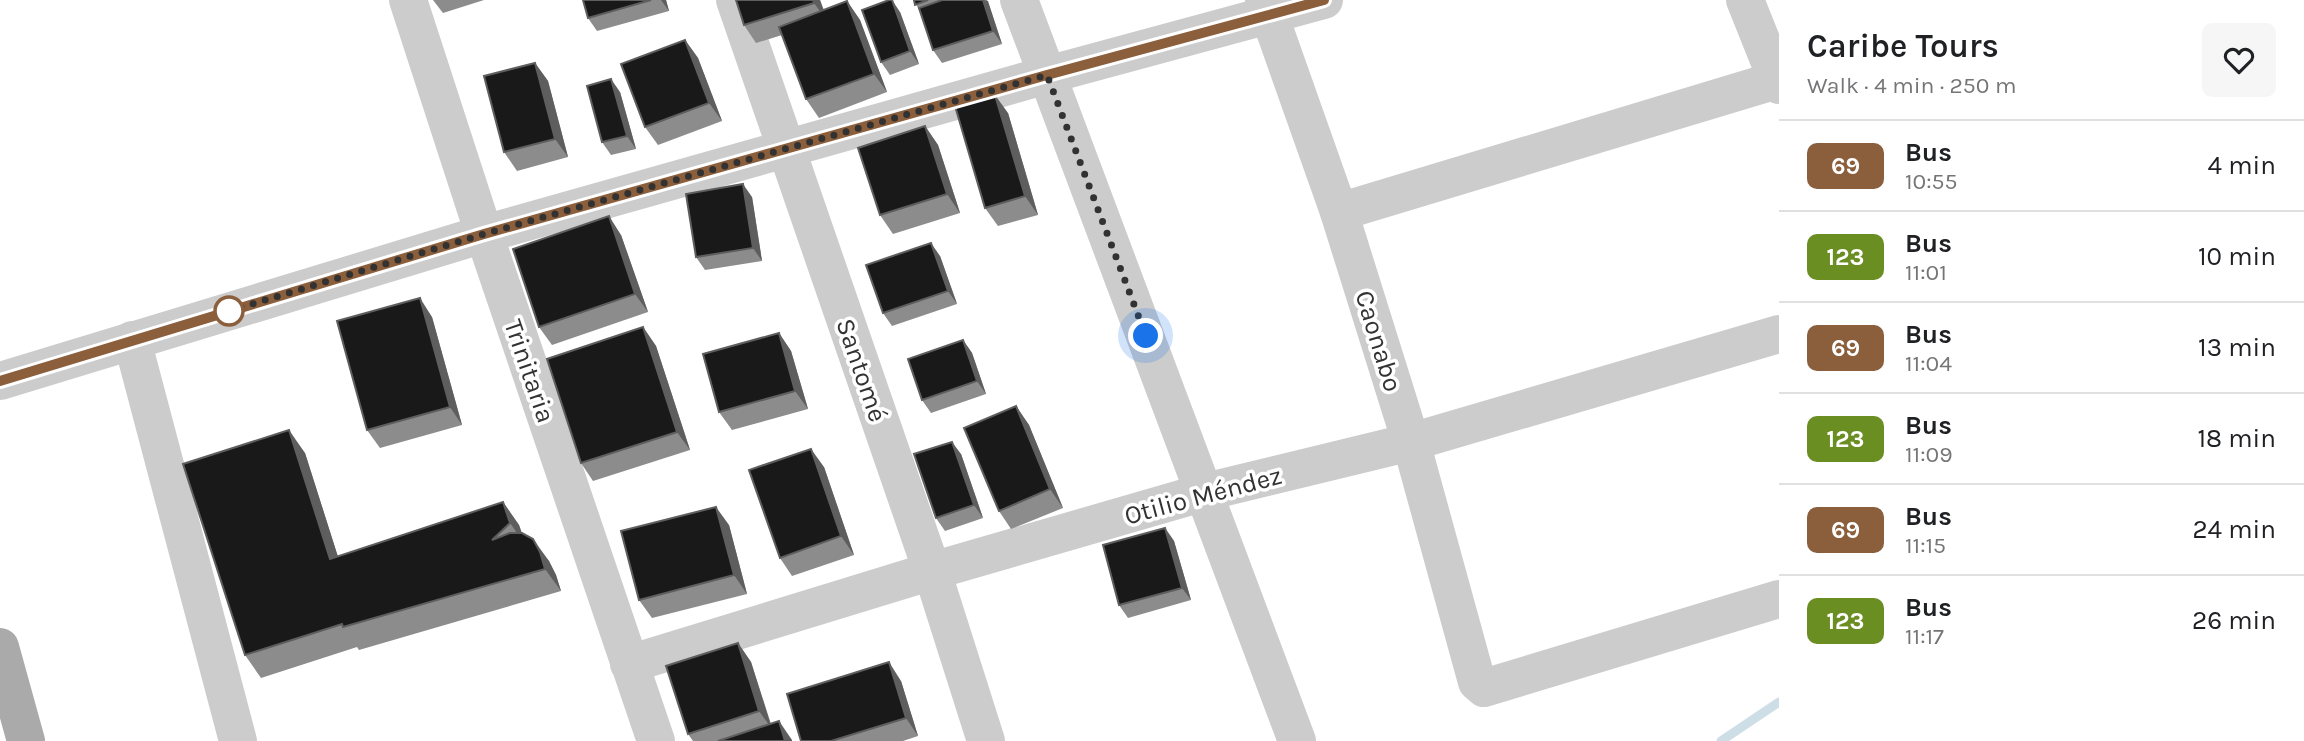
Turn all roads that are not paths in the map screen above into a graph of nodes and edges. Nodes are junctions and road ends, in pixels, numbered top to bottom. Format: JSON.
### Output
{"nodes":[{"id":1,"x":408,"y":0,"type":"edge"},
{"id":2,"x":735,"y":0,"type":"edge"},
{"id":3,"x":1019,"y":0,"type":"edge"},
{"id":4,"x":1324,"y":0,"type":"edge"},
{"id":5,"x":1745,"y":0,"type":"edge"},
{"id":6,"x":1267,"y":8,"type":"edge"},
{"id":7,"x":1047,"y":75,"type":"junction"},
{"id":8,"x":1778,"y":83,"type":"edge"},
{"id":9,"x":785,"y":150,"type":"junction"},
{"id":10,"x":1339,"y":212,"type":"junction"},
{"id":11,"x":484,"y":234,"type":"junction"},
{"id":12,"x":1779,"y":334,"type":"edge"},
{"id":13,"x":132,"y":340,"type":"junction"},
{"id":14,"x":0,"y":381,"type":"edge"},
{"id":15,"x":1411,"y":442,"type":"junction"},
{"id":16,"x":1205,"y":492,"type":"junction"},
{"id":17,"x":932,"y":571,"type":"junction"},
{"id":18,"x":1779,"y":599,"type":"edge"},
{"id":19,"x":0,"y":647,"type":"edge"},
{"id":20,"x":629,"y":664,"type":"junction"},
{"id":21,"x":26,"y":741,"type":"edge"},
{"id":22,"x":238,"y":741,"type":"edge"},
{"id":23,"x":656,"y":741,"type":"edge"},
{"id":24,"x":986,"y":741,"type":"edge"},
{"id":25,"x":1297,"y":741,"type":"edge"}],
"edges":[{"from":1,"to":11,"type":"street","name":"Trinitaria"},
{"from":2,"to":9,"type":"street","name":"Santomé"},
{"from":3,"to":7,"type":"street"},
{"from":4,"to":6,"type":"street"},
{"from":5,"to":8,"type":"street"},
{"from":6,"to":7,"type":"street"},
{"from":6,"to":10,"type":"street","name":"Caonabo"},
{"from":7,"to":9,"type":"street"},
{"from":7,"to":16,"type":"street"},
{"from":8,"to":10,"type":"street"},
{"from":9,"to":11,"type":"street"},
{"from":9,"to":17,"type":"street","name":"Santomé"},
{"from":10,"to":15,"type":"street","name":"Caonabo"},
{"from":11,"to":13,"type":"street"},
{"from":11,"to":20,"type":"street","name":"Trinitaria"},
{"from":12,"to":15,"type":"street","name":"Otilio Méndez"},
{"from":13,"to":14,"type":"street"},
{"from":13,"to":22,"type":"street"},
{"from":15,"to":16,"type":"street","name":"Otilio Méndez"},
{"from":15,"to":18,"type":"street","name":"Caonabo"},
{"from":16,"to":17,"type":"street","name":"Otilio Méndez"},
{"from":16,"to":25,"type":"street"},
{"from":17,"to":20,"type":"street","name":"Otilio Méndez"},
{"from":17,"to":24,"type":"street","name":"Santomé"},
{"from":19,"to":21,"type":"main road"},
{"from":20,"to":23,"type":"street","name":"Trinitaria"}]}
